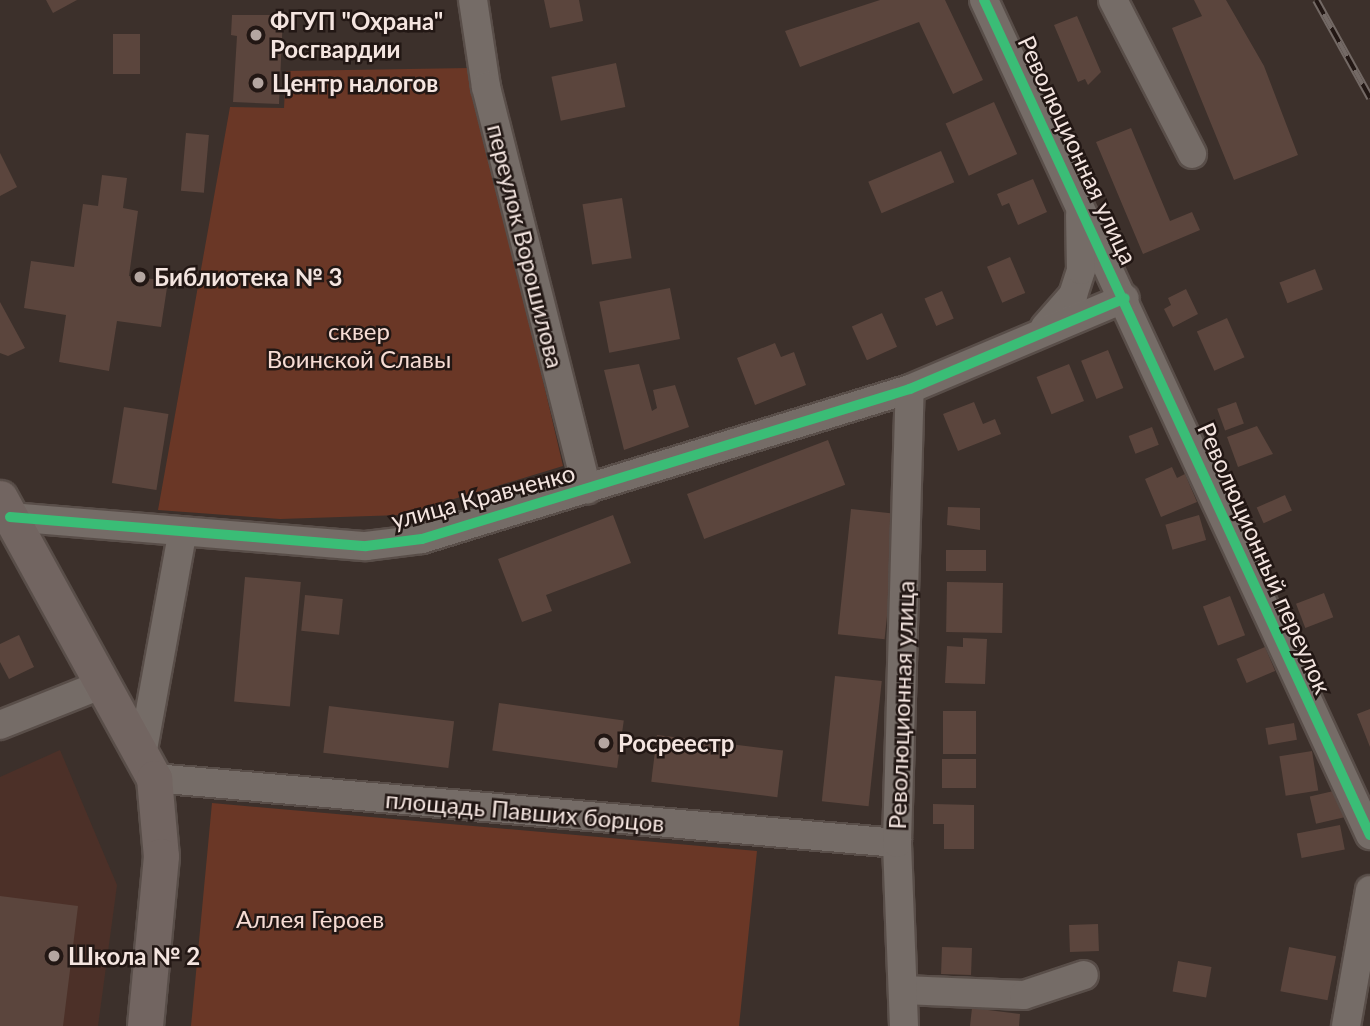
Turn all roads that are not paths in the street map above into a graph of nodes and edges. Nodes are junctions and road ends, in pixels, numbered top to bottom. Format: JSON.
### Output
{"nodes":[{"id":1,"x":473,"y":0,"type":"edge"},
{"id":2,"x":984,"y":0,"type":"edge"},
{"id":3,"x":1113,"y":0,"type":"edge"},
{"id":4,"x":1192,"y":154,"type":"dead end"},
{"id":5,"x":1079,"y":202,"type":"junction"},
{"id":6,"x":1125,"y":298,"type":"junction"},
{"id":7,"x":1036,"y":335,"type":"junction"},
{"id":8,"x":910,"y":389,"type":"junction"},
{"id":9,"x":587,"y":490,"type":"junction"},
{"id":10,"x":5,"y":508,"type":"edge"},
{"id":11,"x":182,"y":534,"type":"junction"},
{"id":12,"x":103,"y":684,"type":"junction"},
{"id":13,"x":0,"y":725,"type":"edge"},
{"id":14,"x":148,"y":766,"type":"junction"},
{"id":15,"x":1370,"y":835,"type":"edge"},
{"id":16,"x":897,"y":843,"type":"junction"},
{"id":17,"x":1370,"y":890,"type":"edge"},
{"id":18,"x":1084,"y":975,"type":"dead end"},
{"id":19,"x":903,"y":990,"type":"junction"},
{"id":20,"x":145,"y":1026,"type":"edge"},
{"id":21,"x":904,"y":1026,"type":"edge"},
{"id":22,"x":1346,"y":1026,"type":"edge"}],
"edges":[{"from":1,"to":9,"type":"street","name":"переулок Ворошилова"},
{"from":2,"to":5,"type":"street","name":"Революционная улица"},
{"from":3,"to":4,"type":"street"},
{"from":5,"to":6,"type":"street","name":"Революционная улица"},
{"from":5,"to":7,"type":"street","name":"Революционная улица"},
{"from":6,"to":7,"type":"street","name":"Революционная улица"},
{"from":6,"to":15,"type":"street","name":"Революционный переулок"},
{"from":7,"to":8,"type":"street","name":"Революционная улица"},
{"from":8,"to":9,"type":"street","name":"улица Кравченко"},
{"from":8,"to":16,"type":"street","name":"Революционная улица"},
{"from":9,"to":11,"type":"street","name":"улица Кравченко"},
{"from":10,"to":11,"type":"street","name":"улица Кравченко"},
{"from":10,"to":12,"type":"main road"},
{"from":11,"to":14,"type":"street"},
{"from":12,"to":13,"type":"street"},
{"from":12,"to":14,"type":"main road"},
{"from":14,"to":16,"type":"street","name":"площадь Павших борцов"},
{"from":14,"to":20,"type":"main road"},
{"from":16,"to":19,"type":"street","name":"Революционная улица"},
{"from":17,"to":22,"type":"street"},
{"from":18,"to":19,"type":"street"},
{"from":19,"to":21,"type":"street","name":"Революционная улица"}]}
